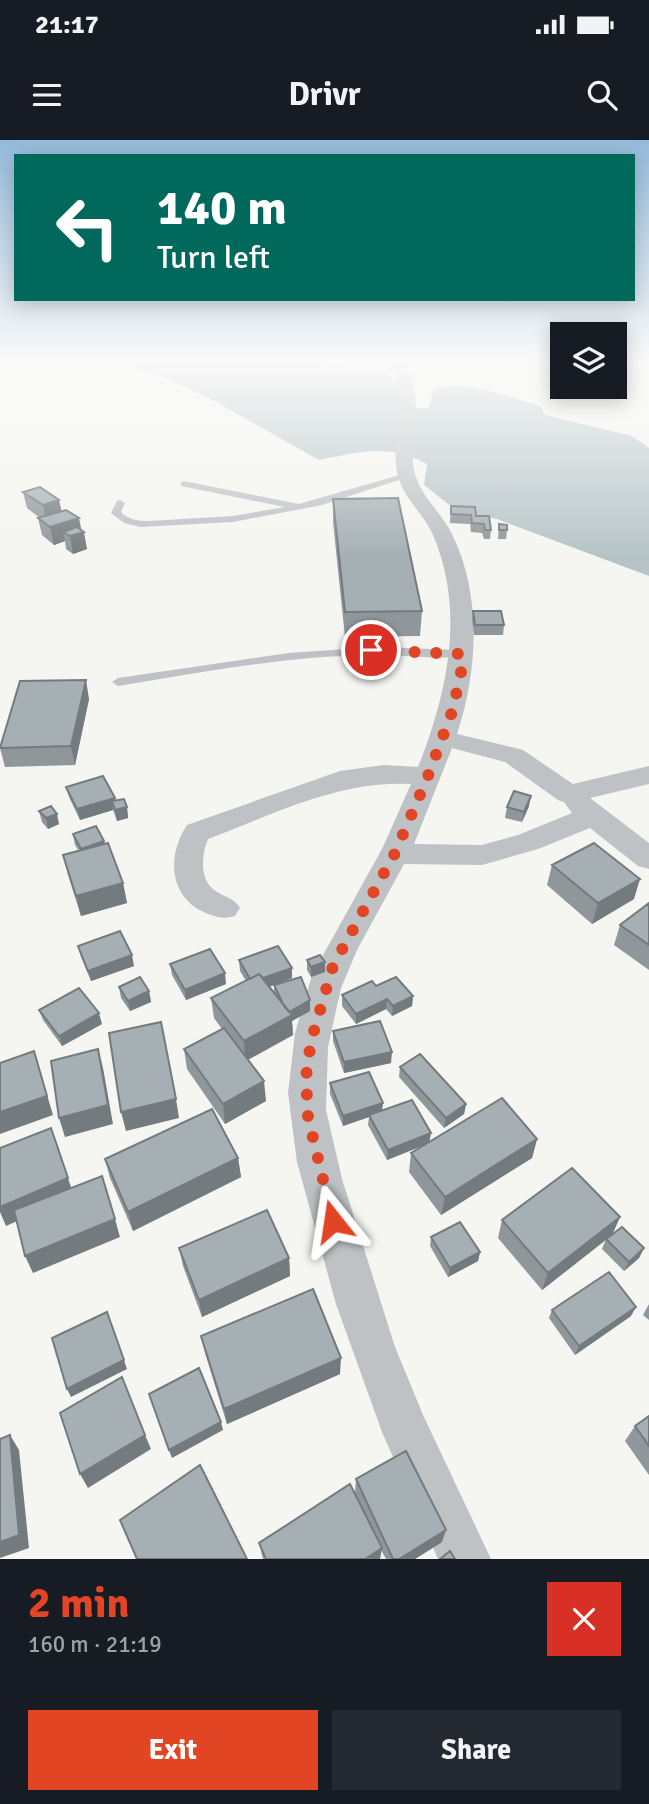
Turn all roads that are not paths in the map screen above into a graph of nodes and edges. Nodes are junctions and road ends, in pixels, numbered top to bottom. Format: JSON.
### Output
{"nodes":[{"id":1,"x":407,"y":425,"type":"edge"},
{"id":2,"x":404,"y":466,"type":"junction"},
{"id":3,"x":184,"y":484,"type":"dead end"},
{"id":4,"x":120,"y":503,"type":"dead end"},
{"id":5,"x":303,"y":508,"type":"junction"},
{"id":6,"x":461,"y":654,"type":"junction"},
{"id":7,"x":118,"y":682,"type":"dead end"},
{"id":8,"x":442,"y":738,"type":"junction"},
{"id":9,"x":649,"y":775,"type":"edge"},
{"id":10,"x":428,"y":776,"type":"junction"},
{"id":11,"x":568,"y":794,"type":"junction"},
{"id":12,"x":592,"y":816,"type":"junction"},
{"id":13,"x":395,"y":853,"type":"junction"},
{"id":14,"x":649,"y":859,"type":"edge"},
{"id":15,"x":224,"y":908,"type":"dead end"},
{"id":16,"x":465,"y":1559,"type":"edge"}],
"edges":[{"from":1,"to":2,"type":"street"},
{"from":2,"to":5,"type":"lane"},
{"from":2,"to":6,"type":"street"},
{"from":3,"to":5,"type":"lane"},
{"from":4,"to":5,"type":"lane"},
{"from":6,"to":7,"type":"lane"},
{"from":6,"to":8,"type":"street"},
{"from":8,"to":10,"type":"street"},
{"from":8,"to":11,"type":"street"},
{"from":9,"to":11,"type":"street"},
{"from":10,"to":13,"type":"street"},
{"from":10,"to":15,"type":"street"},
{"from":11,"to":12,"type":"street"},
{"from":12,"to":13,"type":"street"},
{"from":12,"to":14,"type":"street"},
{"from":13,"to":16,"type":"street"}]}
